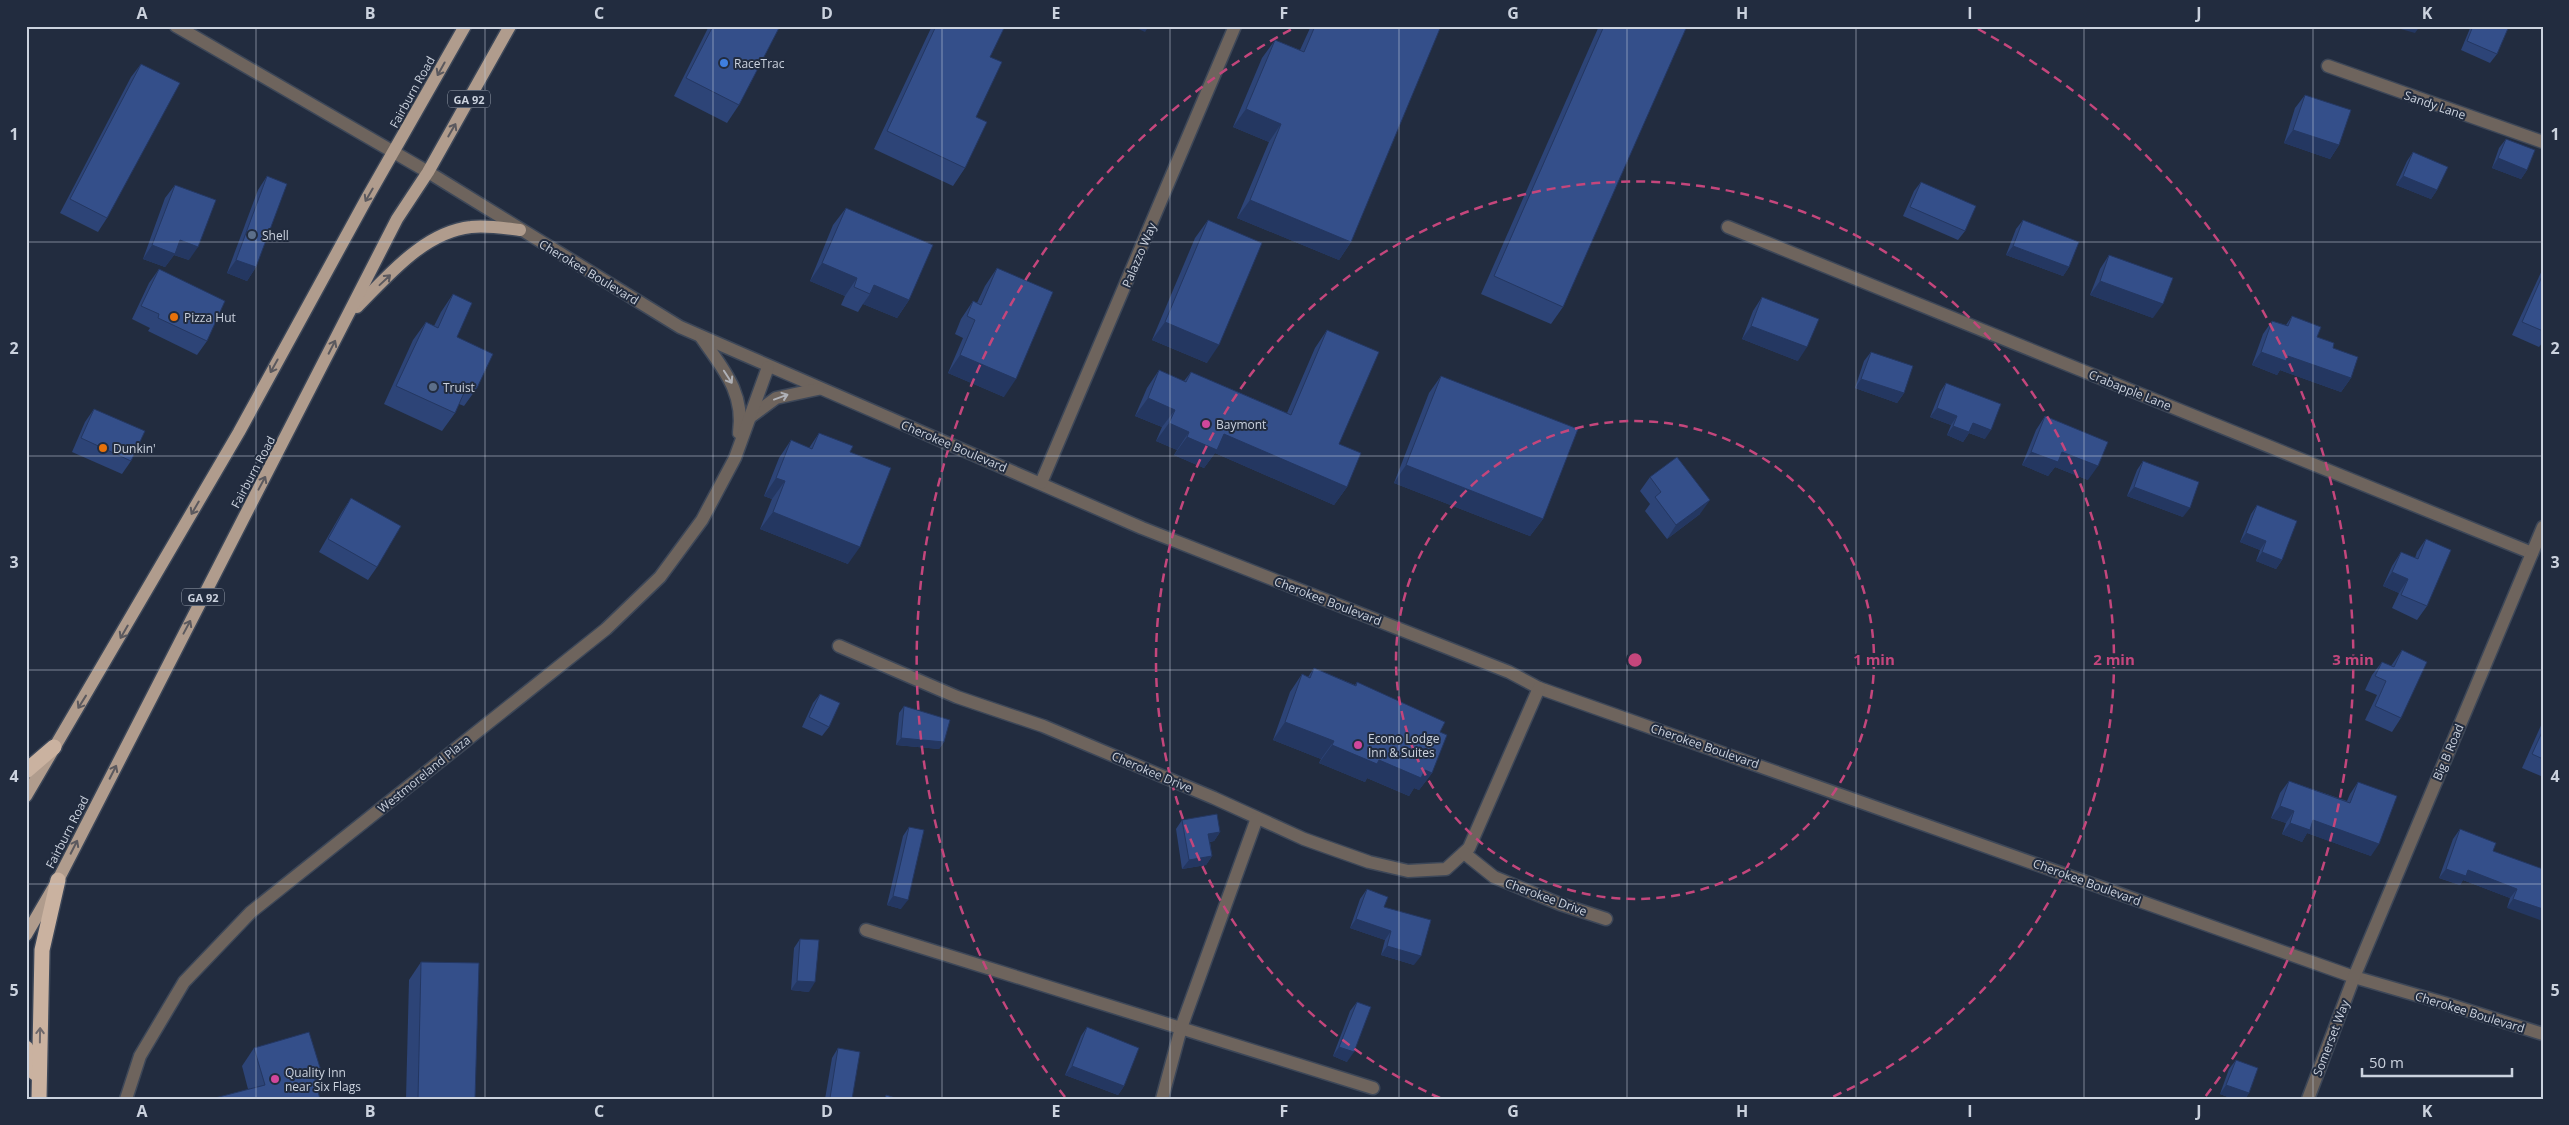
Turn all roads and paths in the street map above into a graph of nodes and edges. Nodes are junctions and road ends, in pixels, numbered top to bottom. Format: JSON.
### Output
{"nodes":[{"id":1,"x":176,"y":26,"type":"edge"},
{"id":2,"x":465,"y":26,"type":"edge"},
{"id":3,"x":510,"y":26,"type":"edge"},
{"id":4,"x":1235,"y":26,"type":"edge"},
{"id":5,"x":2328,"y":66,"type":"dead end"},
{"id":6,"x":2543,"y":142,"type":"edge"},
{"id":7,"x":394,"y":153,"type":"junction"},
{"id":8,"x":428,"y":172,"type":"junction"},
{"id":9,"x":1728,"y":227,"type":"dead end"},
{"id":10,"x":520,"y":230,"type":"junction"},
{"id":11,"x":349,"y":314,"type":"junction"},
{"id":12,"x":701,"y":336,"type":"junction"},
{"id":13,"x":768,"y":367,"type":"junction"},
{"id":14,"x":818,"y":389,"type":"junction"},
{"id":15,"x":749,"y":418,"type":"junction"},
{"id":16,"x":735,"y":458,"type":"junction"},
{"id":17,"x":1041,"y":483,"type":"junction"},
{"id":18,"x":2543,"y":527,"type":"edge"},
{"id":19,"x":2532,"y":552,"type":"junction"},
{"id":20,"x":839,"y":646,"type":"dead end"},
{"id":21,"x":1539,"y":688,"type":"junction"},
{"id":22,"x":54,"y":747,"type":"junction"},
{"id":23,"x":26,"y":771,"type":"edge"},
{"id":24,"x":26,"y":796,"type":"edge"},
{"id":25,"x":1257,"y":818,"type":"junction"},
{"id":26,"x":1464,"y":853,"type":"junction"},
{"id":27,"x":58,"y":880,"type":"junction"},
{"id":28,"x":1606,"y":919,"type":"dead end"},
{"id":29,"x":866,"y":930,"type":"dead end"},
{"id":30,"x":26,"y":935,"type":"edge"},
{"id":31,"x":2354,"y":977,"type":"junction"},
{"id":32,"x":1181,"y":1028,"type":"junction"},
{"id":33,"x":2543,"y":1034,"type":"edge"},
{"id":34,"x":26,"y":1048,"type":"edge"},
{"id":35,"x":1373,"y":1088,"type":"dead end"},
{"id":36,"x":39,"y":1091,"type":"edge"},
{"id":37,"x":126,"y":1099,"type":"edge"},
{"id":38,"x":1162,"y":1099,"type":"edge"},
{"id":39,"x":2308,"y":1099,"type":"edge"}],
"edges":[{"from":1,"to":7,"type":"street","name":"Cherokee Boulevard"},
{"from":2,"to":7,"type":"main road","name":"Fairburn Road","number":"GA 92","one_way":true},
{"from":8,"to":3,"type":"main road","name":"Fairburn Road","number":"GA 92","one_way":true},
{"from":4,"to":17,"type":"street","name":"Palazzo Way"},
{"from":5,"to":6,"type":"street","name":"Sandy Lane"},
{"from":7,"to":8,"type":"street","name":"Cherokee Boulevard"},
{"from":7,"to":22,"type":"main road","name":"Fairburn Road","number":"GA 92","one_way":true},
{"from":8,"to":10,"type":"street","name":"Cherokee Boulevard"},
{"from":8,"to":11,"type":"main road","name":"Fairburn Road","number":"GA 92"},
{"from":9,"to":19,"type":"street","name":"Crabapple Lane"},
{"from":11,"to":10,"type":"main road","one_way":true},
{"from":10,"to":12,"type":"street","name":"Cherokee Boulevard"},
{"from":27,"to":11,"type":"main road","name":"Fairburn Road","number":"GA 92","one_way":true},
{"from":12,"to":13,"type":"street","name":"Cherokee Boulevard"},
{"from":12,"to":16,"type":"street","name":"Westmoreland Plaza","one_way":true},
{"from":13,"to":14,"type":"street","name":"Cherokee Boulevard"},
{"from":13,"to":15,"type":"street","name":"Westmoreland Plaza"},
{"from":15,"to":14,"type":"street","one_way":true},
{"from":14,"to":17,"type":"street","name":"Cherokee Boulevard"},
{"from":15,"to":16,"type":"street","name":"Westmoreland Plaza"},
{"from":16,"to":37,"type":"street","name":"Westmoreland Plaza"},
{"from":17,"to":21,"type":"street","name":"Cherokee Boulevard"},
{"from":18,"to":19,"type":"street","name":"Big B Road"},
{"from":19,"to":31,"type":"street","name":"Big B Road"},
{"from":20,"to":25,"type":"street","name":"Cherokee Drive"},
{"from":21,"to":26,"type":"street","name":"Cherokee Drive"},
{"from":21,"to":31,"type":"street","name":"Cherokee Boulevard"},
{"from":22,"to":23,"type":"highway"},
{"from":22,"to":24,"type":"main road","name":"Fairburn Road","number":"GA 92"},
{"from":25,"to":26,"type":"street","name":"Cherokee Drive"},
{"from":25,"to":32,"type":"street"},
{"from":26,"to":28,"type":"street","name":"Cherokee Drive"},
{"from":27,"to":30,"type":"main road","name":"Fairburn Road","number":"GA 92"},
{"from":36,"to":27,"type":"highway","one_way":true},
{"from":29,"to":32,"type":"street"},
{"from":31,"to":33,"type":"street","name":"Cherokee Boulevard"},
{"from":31,"to":39,"type":"street","name":"Somerset Way"},
{"from":32,"to":35,"type":"street"},
{"from":32,"to":38,"type":"street"},
{"from":34,"to":36,"type":"highway"}]}
